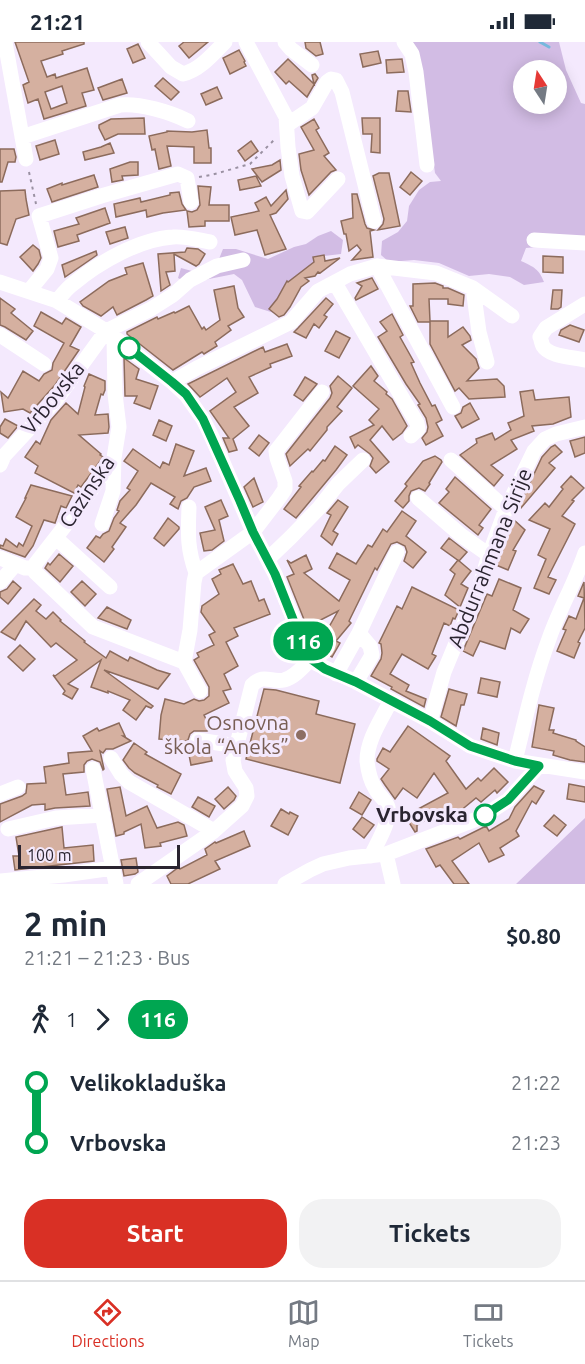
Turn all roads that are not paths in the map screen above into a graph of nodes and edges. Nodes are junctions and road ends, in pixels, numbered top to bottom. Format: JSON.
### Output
{"nodes":[{"id":1,"x":5,"y":42,"type":"edge"},
{"id":2,"x":148,"y":42,"type":"edge"},
{"id":3,"x":225,"y":42,"type":"edge"},
{"id":4,"x":246,"y":42,"type":"edge"},
{"id":5,"x":285,"y":42,"type":"edge"},
{"id":6,"x":404,"y":42,"type":"edge"},
{"id":7,"x":312,"y":65,"type":"dead end"},
{"id":8,"x":188,"y":121,"type":"dead end"},
{"id":9,"x":287,"y":125,"type":"junction"},
{"id":10,"x":22,"y":137,"type":"junction"},
{"id":11,"x":26,"y":159,"type":"road end"},
{"id":12,"x":427,"y":165,"type":"dead end"},
{"id":13,"x":338,"y":179,"type":"dead end"},
{"id":14,"x":192,"y":202,"type":"dead end"},
{"id":15,"x":374,"y":221,"type":"dead end"},
{"id":16,"x":534,"y":240,"type":"dead end"},
{"id":17,"x":210,"y":242,"type":"dead end"},
{"id":18,"x":585,"y":243,"type":"edge"},
{"id":19,"x":243,"y":260,"type":"dead end"},
{"id":20,"x":377,"y":266,"type":"junction"},
{"id":21,"x":334,"y":283,"type":"junction"},
{"id":22,"x":2,"y":285,"type":"edge"},
{"id":23,"x":473,"y":288,"type":"junction"},
{"id":24,"x":29,"y":291,"type":"junction"},
{"id":25,"x":57,"y":301,"type":"junction"},
{"id":26,"x":585,"y":304,"type":"edge"},
{"id":27,"x":512,"y":316,"type":"dead end"},
{"id":28,"x":110,"y":334,"type":"junction"},
{"id":29,"x":0,"y":336,"type":"edge"},
{"id":30,"x":585,"y":360,"type":"edge"},
{"id":31,"x":487,"y":362,"type":"dead end"},
{"id":32,"x":44,"y":364,"type":"dead end"},
{"id":33,"x":172,"y":382,"type":"junction"},
{"id":34,"x":321,"y":392,"type":"dead end"},
{"id":35,"x":453,"y":407,"type":"dead end"},
{"id":36,"x":585,"y":427,"type":"edge"},
{"id":37,"x":411,"y":436,"type":"dead end"},
{"id":38,"x":114,"y":458,"type":"junction"},
{"id":39,"x":363,"y":460,"type":"dead end"},
{"id":40,"x":451,"y":460,"type":"dead end"},
{"id":41,"x":0,"y":465,"type":"edge"},
{"id":42,"x":418,"y":498,"type":"dead end"},
{"id":43,"x":189,"y":507,"type":"dead end"},
{"id":44,"x":506,"y":509,"type":"junction"},
{"id":45,"x":102,"y":524,"type":"dead end"},
{"id":46,"x":253,"y":532,"type":"junction"},
{"id":47,"x":56,"y":538,"type":"junction"},
{"id":48,"x":397,"y":552,"type":"dead end"},
{"id":49,"x":585,"y":553,"type":"edge"},
{"id":50,"x":489,"y":555,"type":"junction"},
{"id":51,"x":0,"y":558,"type":"edge"},
{"id":52,"x":268,"y":559,"type":"junction"},
{"id":53,"x":15,"y":565,"type":"junction"},
{"id":54,"x":34,"y":568,"type":"junction"},
{"id":55,"x":196,"y":573,"type":"junction"},
{"id":56,"x":0,"y":582,"type":"edge"},
{"id":57,"x":110,"y":587,"type":"dead end"},
{"id":58,"x":359,"y":633,"type":"junction"},
{"id":59,"x":311,"y":659,"type":"junction"},
{"id":60,"x":184,"y":662,"type":"junction"},
{"id":61,"x":336,"y":674,"type":"junction"},
{"id":62,"x":356,"y":682,"type":"junction"},
{"id":63,"x":200,"y":692,"type":"dead end"},
{"id":64,"x":391,"y":700,"type":"junction"},
{"id":65,"x":430,"y":721,"type":"junction"},
{"id":66,"x":198,"y":740,"type":"dead end"},
{"id":67,"x":237,"y":746,"type":"junction"},
{"id":68,"x":111,"y":758,"type":"dead end"},
{"id":69,"x":515,"y":761,"type":"junction"},
{"id":70,"x":539,"y":766,"type":"junction"},
{"id":71,"x":93,"y":770,"type":"dead end"},
{"id":72,"x":581,"y":774,"type":"edge"},
{"id":73,"x":18,"y":788,"type":"dead end"},
{"id":74,"x":0,"y":794,"type":"edge"},
{"id":75,"x":103,"y":815,"type":"junction"},
{"id":76,"x":8,"y":829,"type":"dead end"},
{"id":77,"x":214,"y":831,"type":"junction"},
{"id":78,"x":378,"y":855,"type":"junction"},
{"id":79,"x":112,"y":868,"type":"junction"},
{"id":80,"x":0,"y":881,"type":"edge"},
{"id":81,"x":116,"y":884,"type":"edge"},
{"id":82,"x":138,"y":884,"type":"edge"},
{"id":83,"x":285,"y":884,"type":"edge"},
{"id":84,"x":393,"y":884,"type":"edge"}],
"edges":[{"from":1,"to":10,"type":"street"},
{"from":2,"to":3,"type":"street"},
{"from":4,"to":9,"type":"street"},
{"from":5,"to":7,"type":"street"},
{"from":6,"to":12,"type":"street"},
{"from":8,"to":10,"type":"street"},
{"from":9,"to":13,"type":"street"},
{"from":9,"to":15,"type":"street"},
{"from":10,"to":11,"type":"street"},
{"from":14,"to":24,"type":"street"},
{"from":16,"to":18,"type":"street"},
{"from":17,"to":25,"type":"street"},
{"from":19,"to":28,"type":"street","name":"Vrbovska"},
{"from":20,"to":21,"type":"street"},
{"from":20,"to":23,"type":"street"},
{"from":20,"to":35,"type":"street"},
{"from":21,"to":33,"type":"street"},
{"from":21,"to":37,"type":"street"},
{"from":22,"to":24,"type":"street"},
{"from":23,"to":27,"type":"street"},
{"from":23,"to":31,"type":"street"},
{"from":24,"to":25,"type":"street"},
{"from":25,"to":28,"type":"street"},
{"from":26,"to":30,"type":"street"},
{"from":28,"to":33,"type":"street"},
{"from":28,"to":38,"type":"street","name":"Cazinska"},
{"from":28,"to":41,"type":"street","name":"Vrbovska"},
{"from":29,"to":32,"type":"street"},
{"from":33,"to":46,"type":"street"},
{"from":34,"to":46,"type":"street"},
{"from":36,"to":44,"type":"street","name":"Abdurrahmana Sirije"},
{"from":38,"to":45,"type":"street"},
{"from":38,"to":47,"type":"street","name":"Cazinska"},
{"from":39,"to":52,"type":"street"},
{"from":40,"to":44,"type":"street"},
{"from":42,"to":50,"type":"street"},
{"from":43,"to":55,"type":"street"},
{"from":44,"to":50,"type":"street","name":"Abdurrahmana Sirije"},
{"from":46,"to":52,"type":"street"},
{"from":46,"to":55,"type":"street"},
{"from":47,"to":54,"type":"street","name":"Cazinska"},
{"from":47,"to":57,"type":"street"},
{"from":48,"to":58,"type":"street"},
{"from":49,"to":69,"type":"street"},
{"from":50,"to":65,"type":"street","name":"Abdurrahmana Sirije"},
{"from":51,"to":53,"type":"street"},
{"from":52,"to":59,"type":"street"},
{"from":53,"to":54,"type":"street"},
{"from":53,"to":56,"type":"street"},
{"from":54,"to":60,"type":"street"},
{"from":55,"to":60,"type":"street"},
{"from":58,"to":61,"type":"street"},
{"from":58,"to":62,"type":"street"},
{"from":59,"to":61,"type":"street"},
{"from":59,"to":67,"type":"street"},
{"from":60,"to":63,"type":"street"},
{"from":61,"to":62,"type":"street"},
{"from":62,"to":64,"type":"street"},
{"from":64,"to":65,"type":"street"},
{"from":64,"to":78,"type":"street"},
{"from":65,"to":69,"type":"street"},
{"from":66,"to":67,"type":"street"},
{"from":67,"to":77,"type":"street"},
{"from":68,"to":77,"type":"street"},
{"from":69,"to":70,"type":"street"},
{"from":70,"to":72,"type":"street"},
{"from":70,"to":78,"type":"street"},
{"from":71,"to":75,"type":"street"},
{"from":73,"to":74,"type":"street"},
{"from":75,"to":76,"type":"street"},
{"from":75,"to":79,"type":"street"},
{"from":77,"to":82,"type":"street"},
{"from":78,"to":83,"type":"street"},
{"from":78,"to":84,"type":"street"},
{"from":79,"to":80,"type":"street"},
{"from":79,"to":81,"type":"street"}]}
